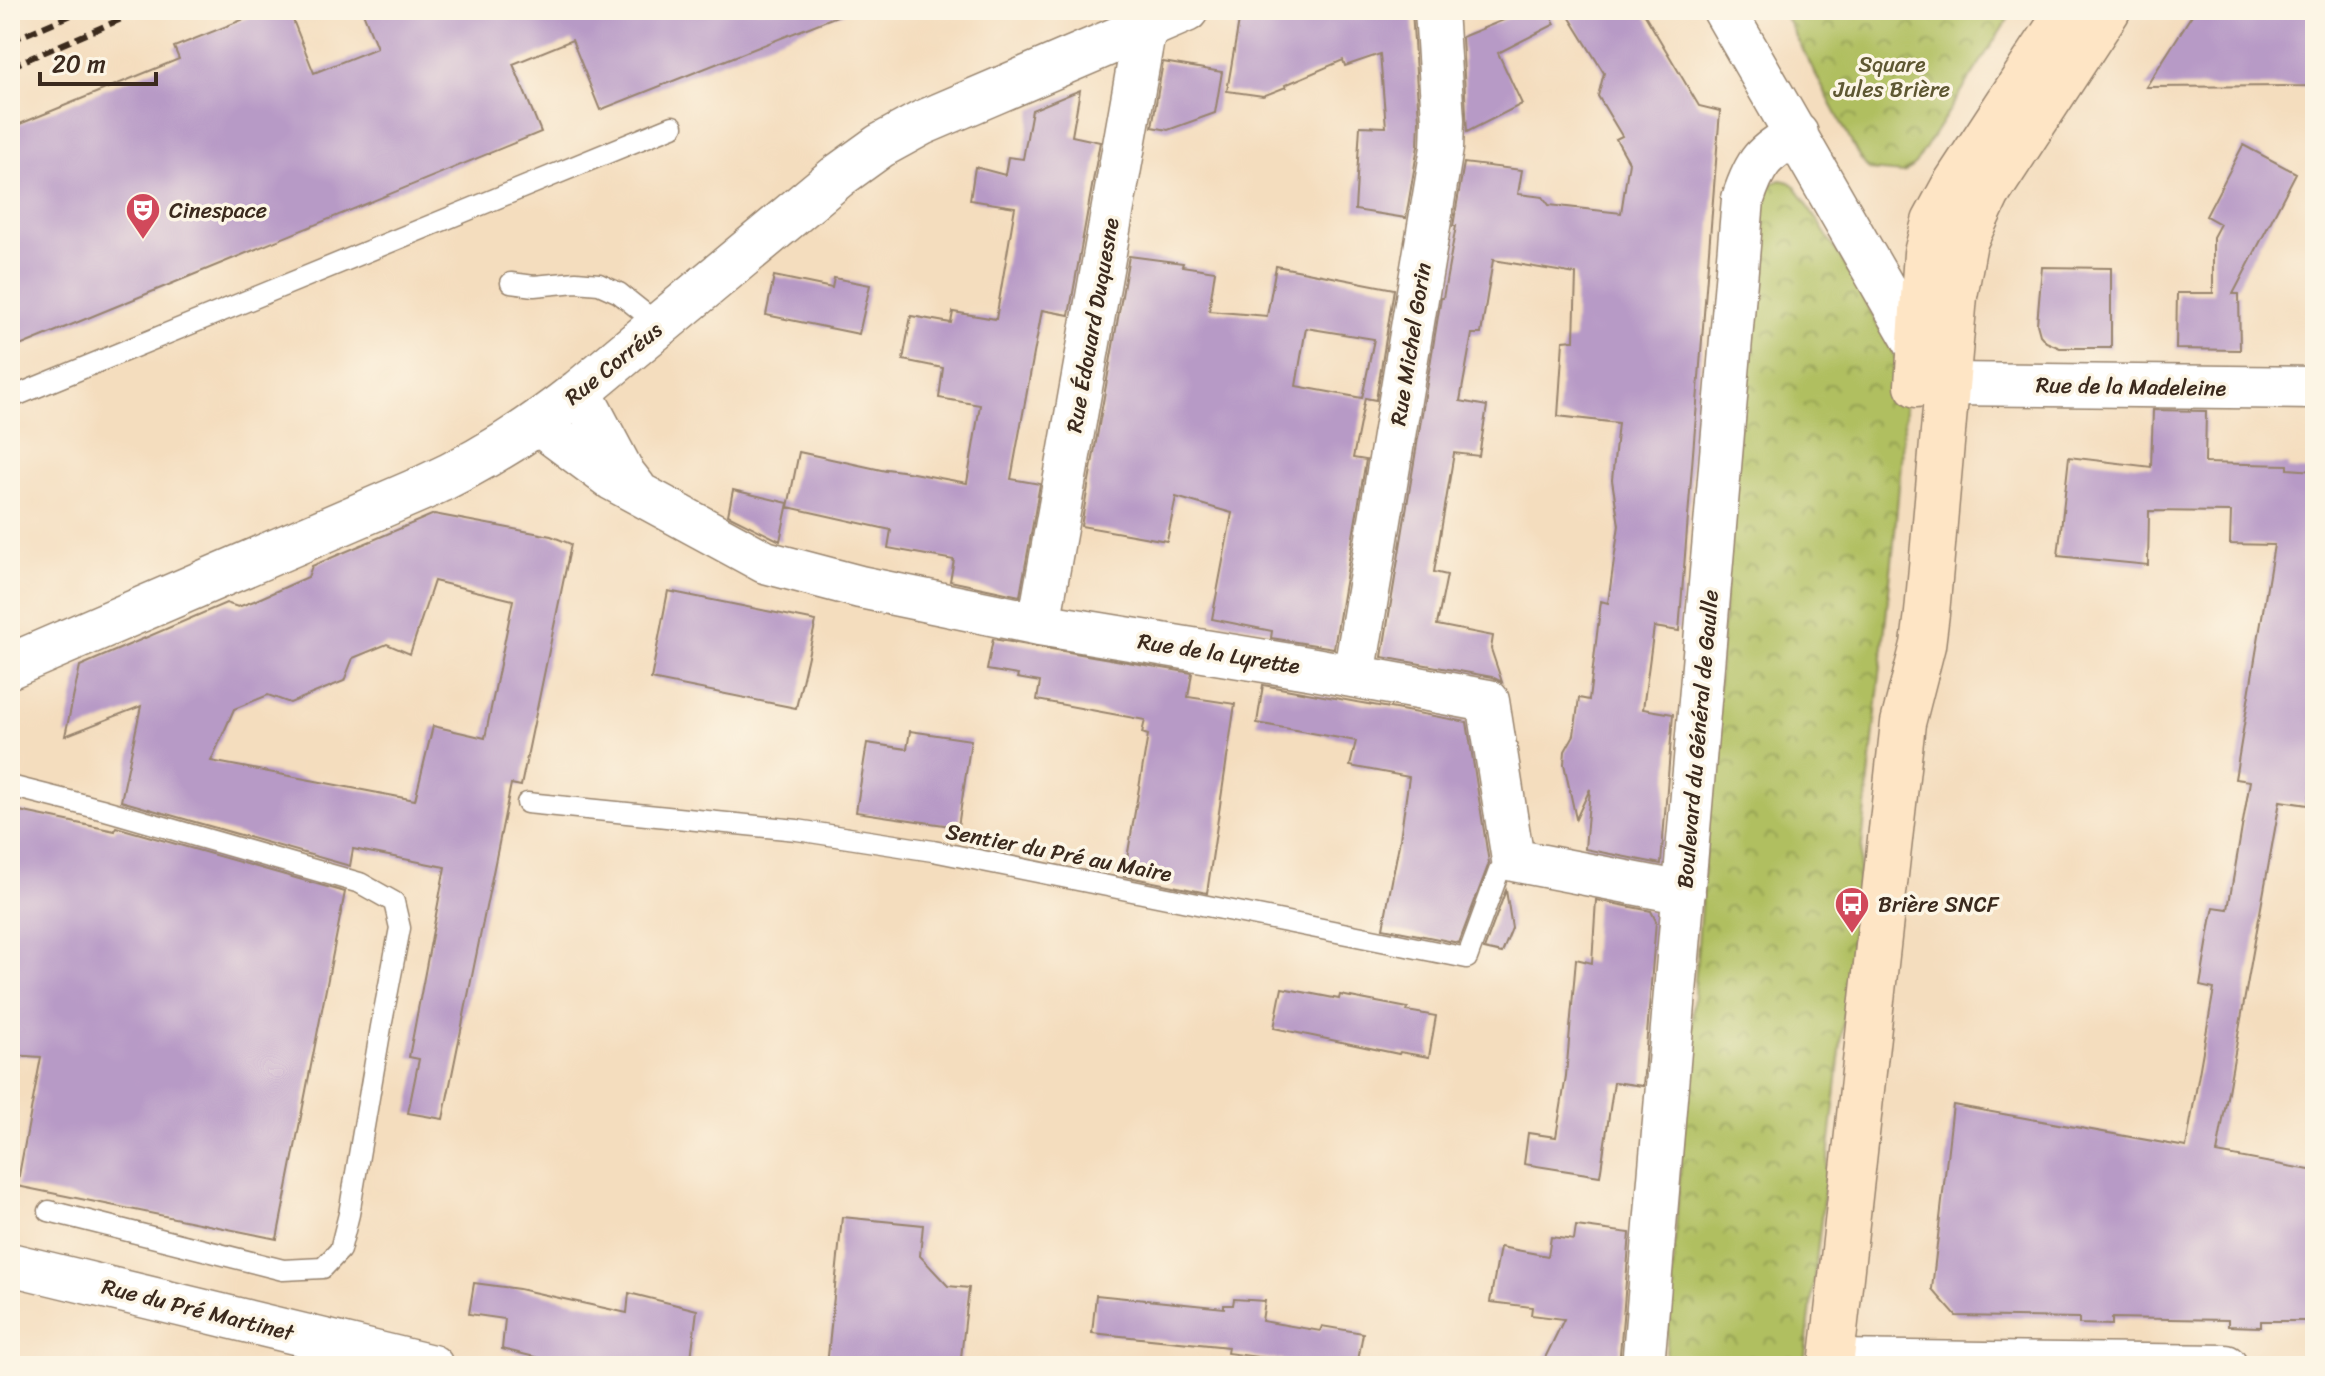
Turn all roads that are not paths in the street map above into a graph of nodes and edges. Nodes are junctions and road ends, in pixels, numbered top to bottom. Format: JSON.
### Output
{"nodes":[{"id":1,"x":1186,"y":10,"type":"edge"},
{"id":2,"x":1436,"y":10,"type":"edge"},
{"id":3,"x":1724,"y":10,"type":"edge"},
{"id":4,"x":2069,"y":10,"type":"edge"},
{"id":5,"x":2108,"y":10,"type":"edge"},
{"id":6,"x":1145,"y":27,"type":"junction"},
{"id":7,"x":673,"y":126,"type":"dead end"},
{"id":8,"x":1797,"y":134,"type":"junction"},
{"id":9,"x":1865,"y":253,"type":"junction"},
{"id":10,"x":511,"y":283,"type":"dead end"},
{"id":11,"x":1940,"y":295,"type":"junction"},
{"id":12,"x":659,"y":325,"type":"junction"},
{"id":13,"x":1920,"y":351,"type":"junction"},
{"id":14,"x":1947,"y":384,"type":"junction"},
{"id":15,"x":2315,"y":388,"type":"edge"},
{"id":16,"x":580,"y":391,"type":"junction"},
{"id":17,"x":10,"y":398,"type":"edge"},
{"id":18,"x":538,"y":424,"type":"junction"},
{"id":19,"x":638,"y":492,"type":"junction"},
{"id":20,"x":1039,"y":624,"type":"junction"},
{"id":21,"x":10,"y":666,"type":"edge"},
{"id":22,"x":1354,"y":676,"type":"junction"},
{"id":23,"x":1903,"y":723,"type":"junction"},
{"id":24,"x":10,"y":786,"type":"edge"},
{"id":25,"x":527,"y":803,"type":"dead end"},
{"id":26,"x":1513,"y":860,"type":"junction"},
{"id":27,"x":1684,"y":893,"type":"junction"},
{"id":28,"x":49,"y":1211,"type":"dead end"},
{"id":29,"x":10,"y":1264,"type":"edge"},
{"id":30,"x":1832,"y":1364,"type":"edge"},
{"id":31,"x":432,"y":1366,"type":"edge"},
{"id":32,"x":1643,"y":1366,"type":"edge"},
{"id":33,"x":2226,"y":1366,"type":"edge"}],
"edges":[{"from":1,"to":6,"type":"street","name":"Rue Corréus"},
{"from":2,"to":22,"type":"street","name":"Rue Michel Gorin"},
{"from":3,"to":8,"type":"street"},
{"from":4,"to":11,"type":"main road"},
{"from":5,"to":11,"type":"main road"},
{"from":6,"to":12,"type":"street","name":"Rue Corréus"},
{"from":6,"to":20,"type":"street","name":"Rue Édouard Duquesne"},
{"from":7,"to":17,"type":"lane"},
{"from":8,"to":9,"type":"street"},
{"from":8,"to":27,"type":"street","name":"Boulevard du Général de Gaulle"},
{"from":9,"to":11,"type":"street"},
{"from":9,"to":13,"type":"street"},
{"from":10,"to":12,"type":"lane"},
{"from":11,"to":13,"type":"main road"},
{"from":11,"to":14,"type":"main road"},
{"from":12,"to":16,"type":"street","name":"Rue Corréus"},
{"from":13,"to":14,"type":"street"},
{"from":13,"to":23,"type":"main road"},
{"from":14,"to":15,"type":"street","name":"Rue de la Madeleine"},
{"from":14,"to":23,"type":"main road"},
{"from":16,"to":18,"type":"street","name":"Rue Corréus"},
{"from":16,"to":19,"type":"street","name":"Rue de la Lyrette"},
{"from":18,"to":19,"type":"street","name":"Rue de la Lyrette"},
{"from":18,"to":21,"type":"street","name":"Rue Corréus"},
{"from":19,"to":20,"type":"street","name":"Rue de la Lyrette"},
{"from":20,"to":22,"type":"street","name":"Rue de la Lyrette"},
{"from":22,"to":26,"type":"street","name":"Rue de la Lyrette"},
{"from":23,"to":30,"type":"main road"},
{"from":24,"to":28,"type":"lane"},
{"from":25,"to":26,"type":"lane","name":"Sentier du Pré au Maire"},
{"from":26,"to":27,"type":"street"},
{"from":27,"to":32,"type":"street","name":"Boulevard du Général de Gaulle"},
{"from":29,"to":31,"type":"street","name":"Rue du Pré Martinet"},
{"from":30,"to":33,"type":"street"}]}
